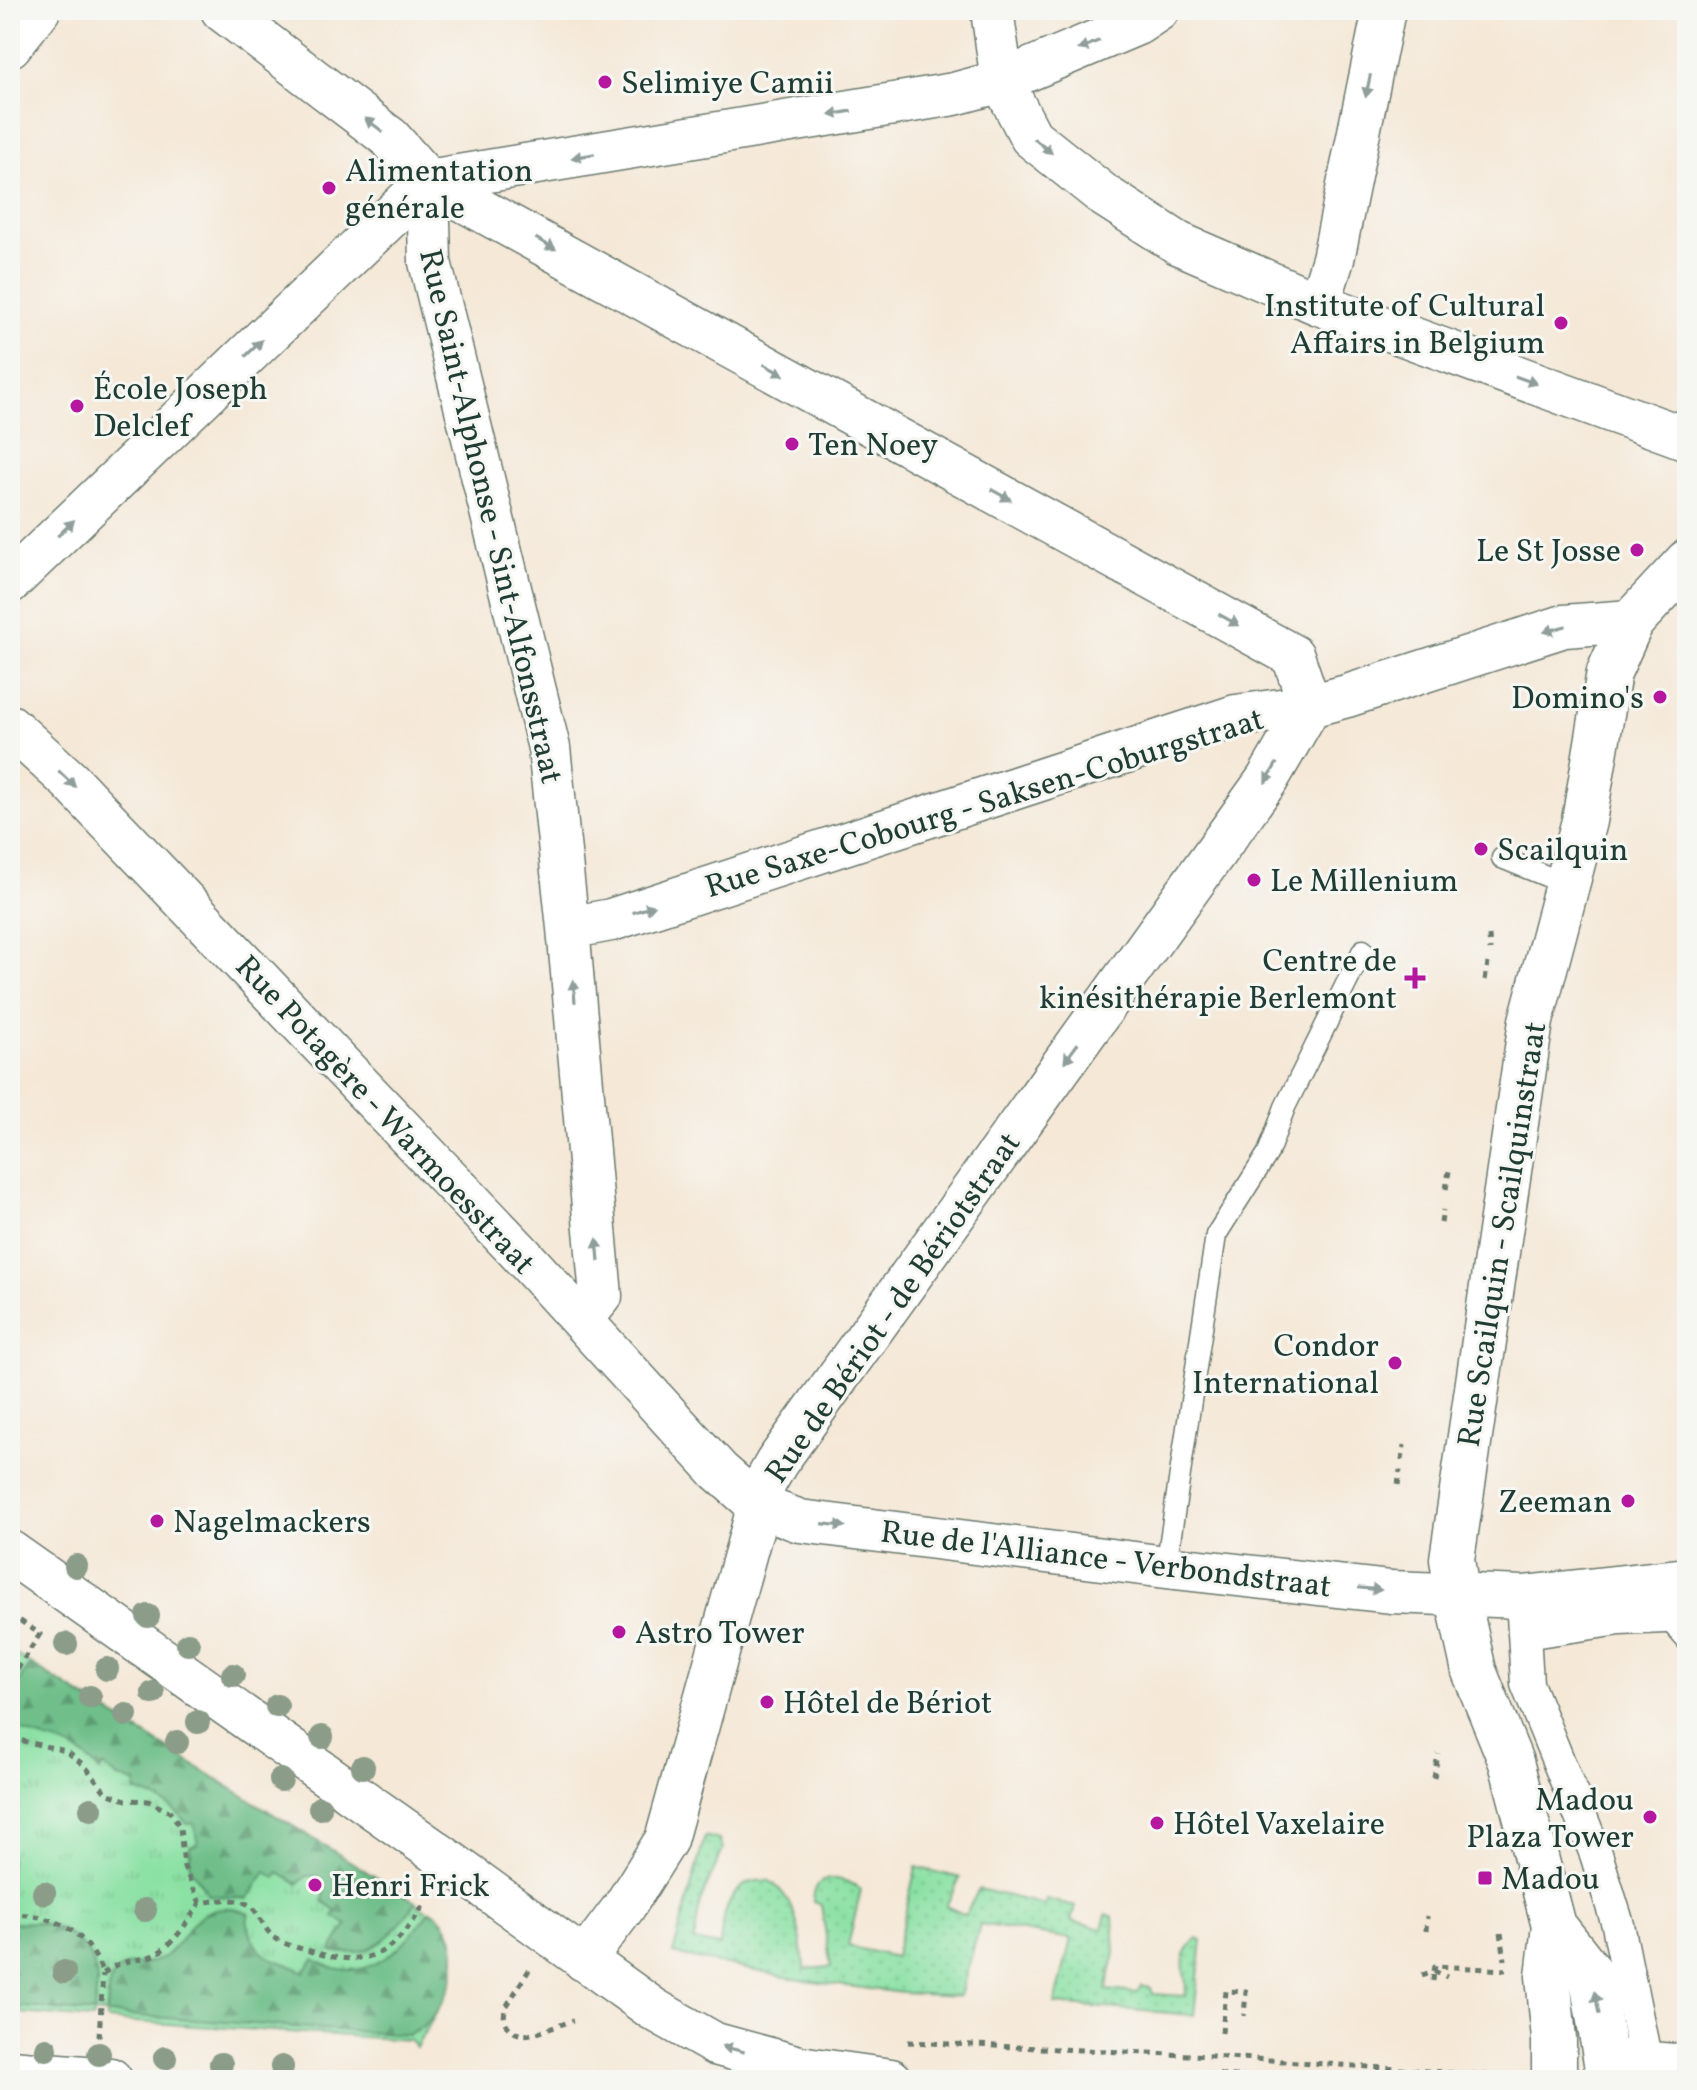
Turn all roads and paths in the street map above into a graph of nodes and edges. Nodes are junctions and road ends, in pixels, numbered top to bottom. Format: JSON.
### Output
{"nodes":[{"id":1,"x":39,"y":10,"type":"edge"},
{"id":2,"x":222,"y":10,"type":"edge"},
{"id":3,"x":992,"y":10,"type":"edge"},
{"id":4,"x":1158,"y":10,"type":"edge"},
{"id":5,"x":1384,"y":10,"type":"edge"},
{"id":6,"x":10,"y":46,"type":"edge"},
{"id":7,"x":1002,"y":81,"type":"junction"},
{"id":8,"x":428,"y":181,"type":"junction"},
{"id":9,"x":1319,"y":304,"type":"junction"},
{"id":10,"x":1687,"y":439,"type":"edge"},
{"id":11,"x":1687,"y":562,"type":"edge"},
{"id":12,"x":10,"y":582,"type":"edge"},
{"id":13,"x":1632,"y":621,"type":"junction"},
{"id":14,"x":1310,"y":706,"type":"junction"},
{"id":15,"x":10,"y":726,"type":"edge"},
{"id":16,"x":1502,"y":858,"type":"dead end"},
{"id":17,"x":1568,"y":885,"type":"junction"},
{"id":18,"x":568,"y":928,"type":"junction"},
{"id":19,"x":1489,"y":936,"type":"dead end"},
{"id":20,"x":1363,"y":950,"type":"dead end"},
{"id":21,"x":1490,"y":950,"type":"dead end"},
{"id":22,"x":1488,"y":963,"type":"dead end"},
{"id":23,"x":1485,"y":980,"type":"dead end"},
{"id":24,"x":1449,"y":1171,"type":"dead end"},
{"id":25,"x":1446,"y":1189,"type":"dead end"},
{"id":26,"x":1443,"y":1210,"type":"dead end"},
{"id":27,"x":1441,"y":1223,"type":"dead end"},
{"id":28,"x":581,"y":1320,"type":"junction"},
{"id":29,"x":1404,"y":1445,"type":"dead end"},
{"id":30,"x":1402,"y":1460,"type":"dead end"},
{"id":31,"x":1400,"y":1470,"type":"dead end"},
{"id":32,"x":1398,"y":1485,"type":"dead end"},
{"id":33,"x":759,"y":1506,"type":"junction"},
{"id":34,"x":10,"y":1552,"type":"edge"},
{"id":35,"x":1166,"y":1567,"type":"junction"},
{"id":36,"x":1457,"y":1594,"type":"junction"},
{"id":37,"x":1674,"y":1603,"type":"edge"},
{"id":38,"x":10,"y":1614,"type":"edge"},
{"id":39,"x":10,"y":1681,"type":"edge"},
{"id":40,"x":10,"y":1738,"type":"edge"},
{"id":41,"x":1438,"y":1754,"type":"dead end"},
{"id":42,"x":1434,"y":1778,"type":"dead end"},
{"id":43,"x":200,"y":1903,"type":"junction"},
{"id":44,"x":423,"y":1906,"type":"dead end"},
{"id":45,"x":10,"y":1914,"type":"edge"},
{"id":46,"x":1427,"y":1916,"type":"dead end"},
{"id":47,"x":1554,"y":1926,"type":"junction"},
{"id":48,"x":1426,"y":1931,"type":"dead end"},
{"id":49,"x":1501,"y":1933,"type":"dead end"},
{"id":50,"x":584,"y":1960,"type":"junction"},
{"id":51,"x":530,"y":1969,"type":"dead end"},
{"id":52,"x":1434,"y":1971,"type":"junction"},
{"id":53,"x":103,"y":1974,"type":"junction"},
{"id":54,"x":1422,"y":1975,"type":"dead end"},
{"id":55,"x":1447,"y":1977,"type":"dead end"},
{"id":56,"x":1433,"y":1981,"type":"dead end"},
{"id":57,"x":1244,"y":2016,"type":"dead end"},
{"id":58,"x":573,"y":2021,"type":"dead end"},
{"id":59,"x":1222,"y":2033,"type":"dead end"},
{"id":60,"x":98,"y":2039,"type":"dead end"},
{"id":61,"x":1684,"y":2055,"type":"edge"},
{"id":62,"x":897,"y":2061,"type":"edge"},
{"id":63,"x":1625,"y":2064,"type":"edge"},
{"id":64,"x":10,"y":2072,"type":"edge"},
{"id":65,"x":1195,"y":2073,"type":"dead end"},
{"id":66,"x":110,"y":2080,"type":"edge"},
{"id":67,"x":1254,"y":2080,"type":"edge"},
{"id":68,"x":1554,"y":2080,"type":"edge"}],
"edges":[{"from":1,"to":6,"type":"street"},
{"from":8,"to":2,"type":"street","one_way":true},
{"from":3,"to":7,"type":"street"},
{"from":4,"to":7,"type":"street","one_way":true},
{"from":5,"to":9,"type":"street","one_way":true},
{"from":7,"to":8,"type":"street","one_way":true},
{"from":7,"to":9,"type":"street","one_way":true},
{"from":12,"to":8,"type":"street","one_way":true},
{"from":8,"to":14,"type":"street","one_way":true},
{"from":8,"to":18,"type":"street","name":"Rue Saint-Alphonse - Sint-Alfonsstraat"},
{"from":9,"to":10,"type":"street","one_way":true},
{"from":11,"to":13,"type":"main road","name":"Rue Scailquin - Scailquinstraat"},
{"from":13,"to":14,"type":"street","name":"Rue Saxe-Cobourg - Saksen-Coburgstraat","one_way":true},
{"from":13,"to":17,"type":"main road","name":"Rue Scailquin - Scailquinstraat"},
{"from":18,"to":14,"type":"street","name":"Rue Saxe-Cobourg - Saksen-Coburgstraat","one_way":true},
{"from":14,"to":33,"type":"street","name":"Rue de Bériot - de Bériotstraat","one_way":true},
{"from":15,"to":28,"type":"street","name":"Rue Potagère - Warmoesstraat","one_way":true},
{"from":16,"to":17,"type":"lane"},
{"from":17,"to":36,"type":"main road","name":"Rue Scailquin - Scailquinstraat"},
{"from":28,"to":18,"type":"street","name":"Rue Saint-Alphonse - Sint-Alfonsstraat","one_way":true},
{"from":19,"to":21,"type":"path"},
{"from":20,"to":35,"type":"lane"},
{"from":22,"to":23,"type":"path"},
{"from":24,"to":25,"type":"path"},
{"from":26,"to":27,"type":"path"},
{"from":28,"to":33,"type":"street","name":"Rue Potagère - Warmoesstraat"},
{"from":29,"to":30,"type":"path"},
{"from":31,"to":32,"type":"path"},
{"from":33,"to":35,"type":"street","name":"Rue de l'Alliance - Verbondstraat","one_way":true},
{"from":33,"to":50,"type":"street","name":"Rue de Bériot - de Bériotstraat"},
{"from":34,"to":50,"type":"street"},
{"from":35,"to":36,"type":"street","name":"Rue de l'Alliance - Verbondstraat","one_way":true},
{"from":36,"to":37,"type":"street","name":"Rue de l'Alliance - Verbondstraat"},
{"from":36,"to":47,"type":"main road","name":"Rue Scailquin - Scailquinstraat"},
{"from":37,"to":63,"type":"street"},
{"from":38,"to":39,"type":"path"},
{"from":40,"to":43,"type":"path"},
{"from":41,"to":42,"type":"path"},
{"from":43,"to":44,"type":"path"},
{"from":43,"to":53,"type":"path"},
{"from":45,"to":53,"type":"path"},
{"from":46,"to":48,"type":"path"},
{"from":63,"to":47,"type":"main road","name":"Rue Scailquin - Scailquinstraat","one_way":true},
{"from":47,"to":68,"type":"main road","name":"Rue Scailquin - Scailquinstraat"},
{"from":49,"to":52,"type":"path"},
{"from":62,"to":50,"type":"street","one_way":true},
{"from":51,"to":58,"type":"path"},
{"from":52,"to":54,"type":"path"},
{"from":52,"to":55,"type":"path"},
{"from":52,"to":56,"type":"path"},
{"from":53,"to":60,"type":"path"},
{"from":57,"to":59,"type":"path"},
{"from":61,"to":63,"type":"street"},
{"from":62,"to":68,"type":"path"},
{"from":64,"to":66,"type":"main road"},
{"from":65,"to":67,"type":"path"}]}
